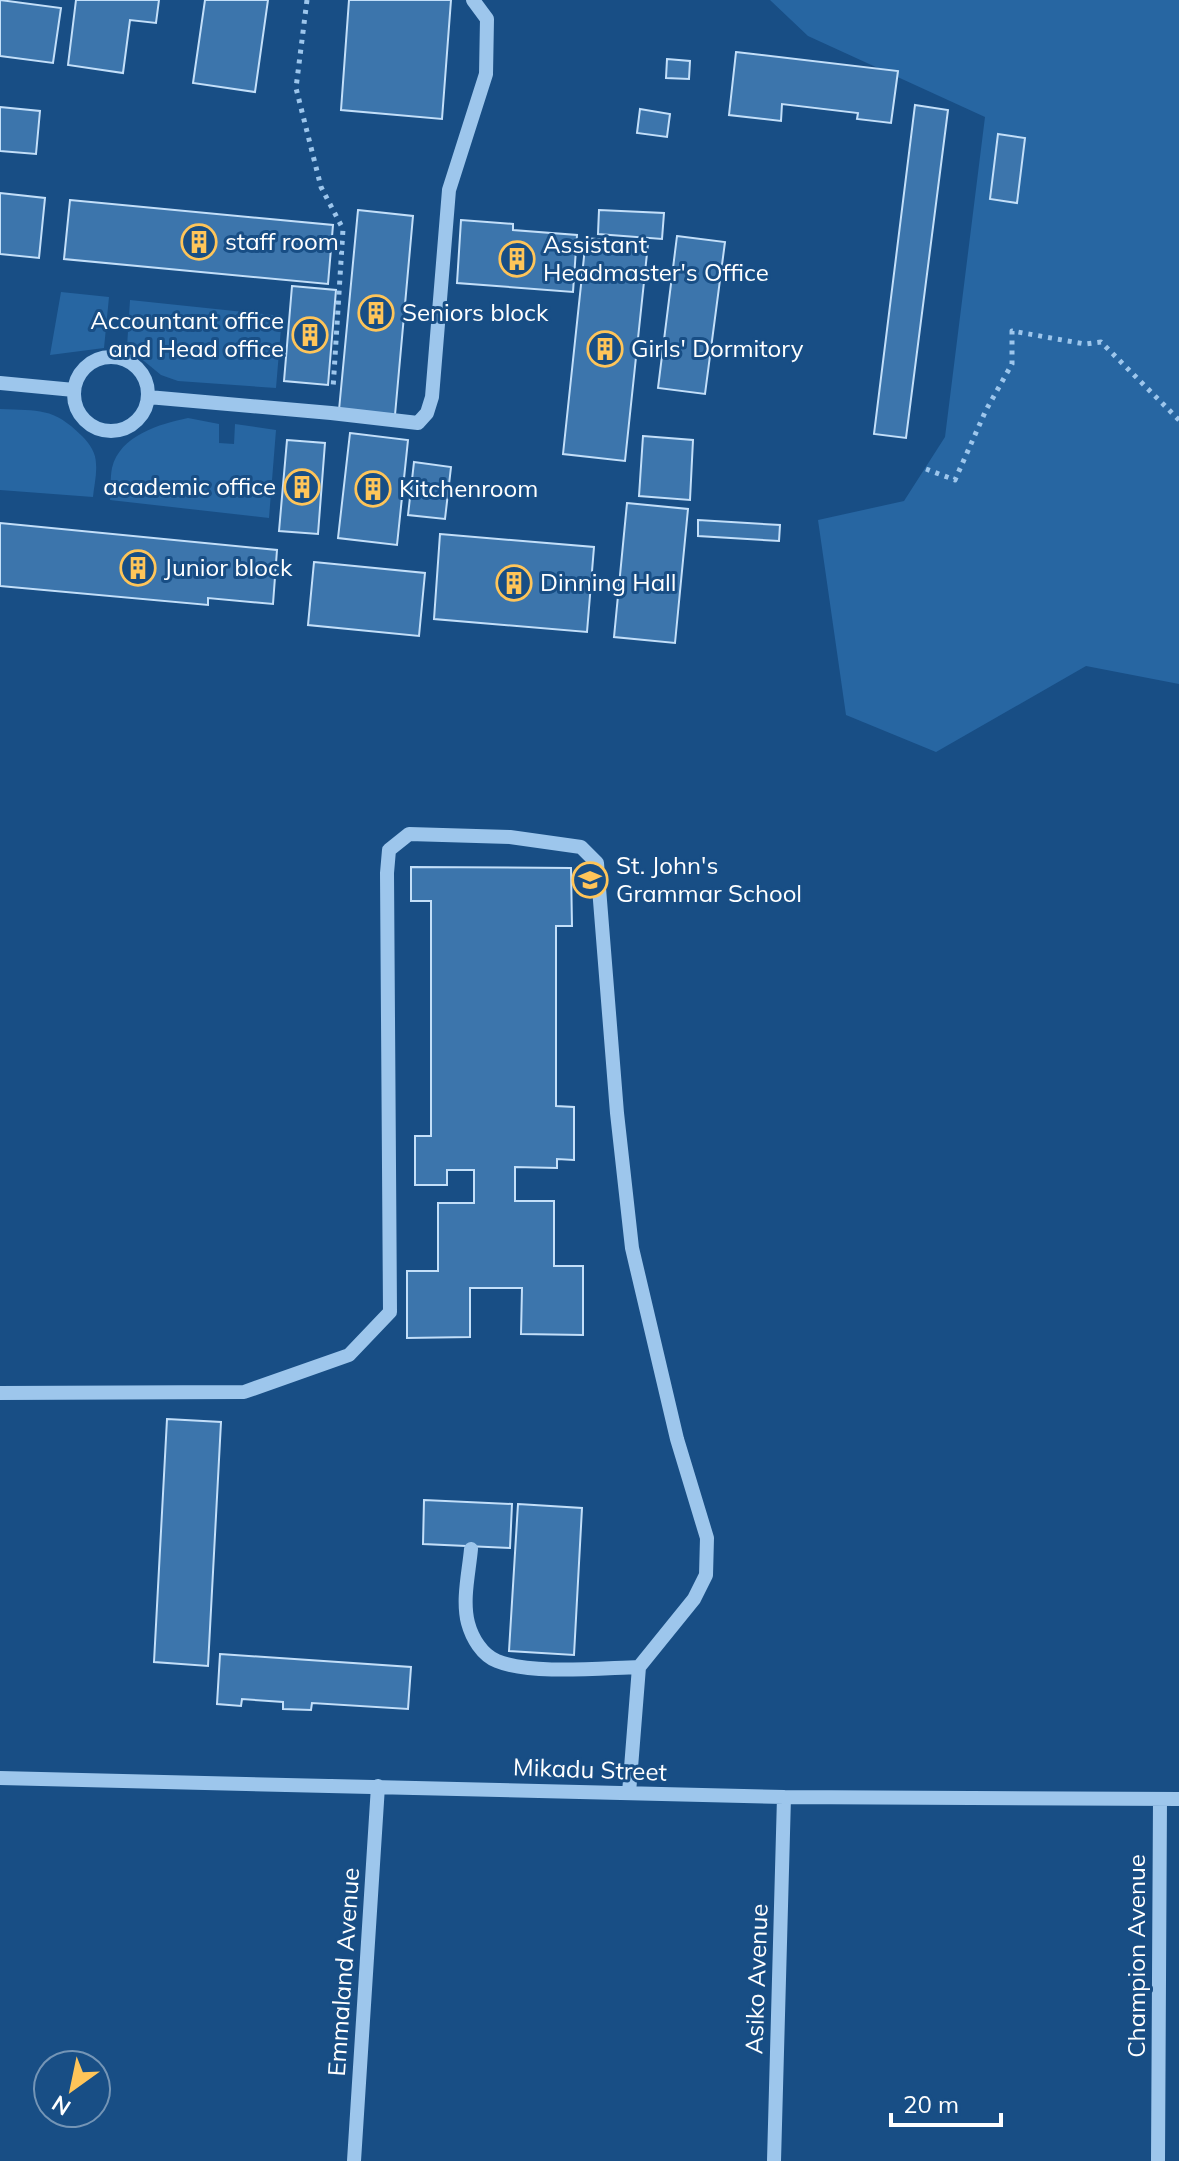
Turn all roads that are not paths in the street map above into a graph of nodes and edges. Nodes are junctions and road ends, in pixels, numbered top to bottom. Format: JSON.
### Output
{"nodes":[{"id":1,"x":473,"y":0,"type":"edge"},
{"id":2,"x":0,"y":383,"type":"edge"},
{"id":3,"x":74,"y":390,"type":"junction"},
{"id":4,"x":148,"y":397,"type":"junction"},
{"id":5,"x":0,"y":1393,"type":"edge"},
{"id":6,"x":471,"y":1549,"type":"dead end"},
{"id":7,"x":639,"y":1667,"type":"junction"},
{"id":8,"x":0,"y":1778,"type":"edge"},
{"id":9,"x":378,"y":1786,"type":"junction"},
{"id":10,"x":629,"y":1793,"type":"junction"},
{"id":11,"x":784,"y":1797,"type":"junction"},
{"id":12,"x":1160,"y":1799,"type":"junction"},
{"id":13,"x":1179,"y":1799,"type":"edge"},
{"id":14,"x":354,"y":2161,"type":"edge"},
{"id":15,"x":774,"y":2161,"type":"edge"},
{"id":16,"x":1158,"y":2161,"type":"edge"}],
"edges":[{"from":1,"to":4,"type":"street"},
{"from":2,"to":3,"type":"street"},
{"from":3,"to":4,"type":"street"},
{"from":3,"to":4,"type":"street"},
{"from":5,"to":7,"type":"street"},
{"from":6,"to":7,"type":"street"},
{"from":7,"to":10,"type":"street"},
{"from":8,"to":9,"type":"street","name":"Mikadu Street"},
{"from":9,"to":10,"type":"street","name":"Mikadu Street"},
{"from":9,"to":14,"type":"street","name":"Emmaland Avenue"},
{"from":10,"to":11,"type":"street","name":"Mikadu Street"},
{"from":11,"to":12,"type":"street","name":"Mikadu Street"},
{"from":11,"to":15,"type":"street","name":"Asiko Avenue"},
{"from":12,"to":13,"type":"street","name":"Mikadu Street"},
{"from":12,"to":16,"type":"street","name":"Champion Avenue"}]}
